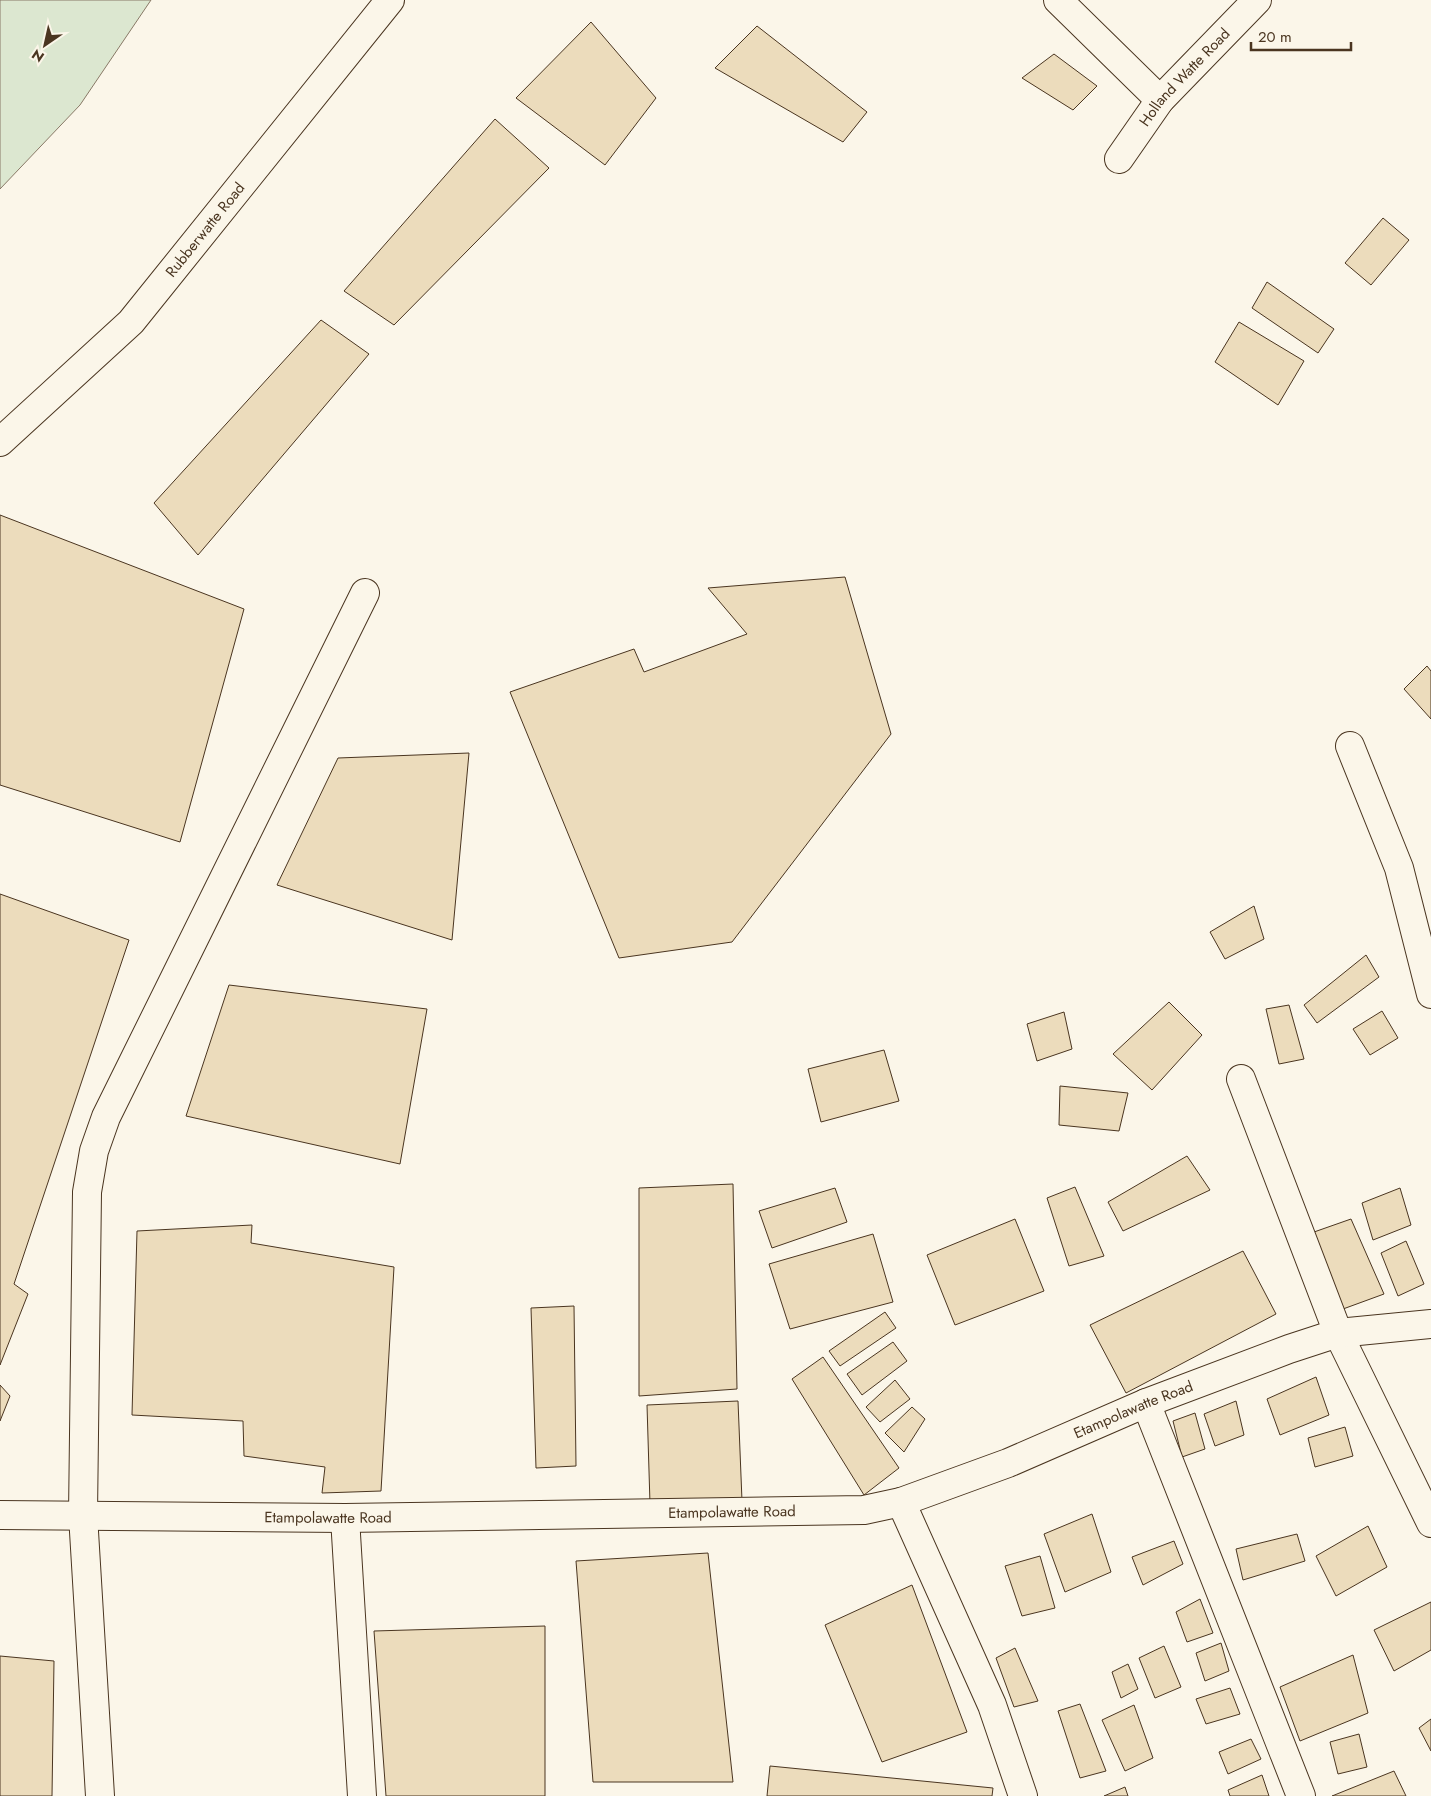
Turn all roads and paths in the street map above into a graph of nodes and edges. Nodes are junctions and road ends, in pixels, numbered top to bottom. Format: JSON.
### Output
{"nodes":[{"id":1,"x":390,"y":0,"type":"edge"},
{"id":2,"x":1058,"y":0,"type":"edge"},
{"id":3,"x":1257,"y":0,"type":"edge"},
{"id":4,"x":1160,"y":100,"type":"junction"},
{"id":5,"x":1119,"y":159,"type":"dead end"},
{"id":6,"x":0,"y":442,"type":"edge"},
{"id":7,"x":366,"y":593,"type":"dead end"},
{"id":8,"x":1350,"y":746,"type":"dead end"},
{"id":9,"x":1431,"y":994,"type":"edge"},
{"id":10,"x":1241,"y":1079,"type":"dead end"},
{"id":11,"x":1431,"y":1324,"type":"edge"},
{"id":12,"x":1338,"y":1333,"type":"junction"},
{"id":13,"x":1146,"y":1403,"type":"junction"},
{"id":14,"x":901,"y":1502,"type":"junction"},
{"id":15,"x":0,"y":1515,"type":"edge"},
{"id":16,"x":83,"y":1515,"type":"junction"},
{"id":17,"x":345,"y":1518,"type":"junction"},
{"id":18,"x":1431,"y":1523,"type":"edge"},
{"id":19,"x":100,"y":1796,"type":"edge"},
{"id":20,"x":362,"y":1796,"type":"edge"},
{"id":21,"x":1023,"y":1796,"type":"edge"},
{"id":22,"x":1301,"y":1796,"type":"edge"}],
"edges":[{"from":1,"to":6,"type":"street","name":"Rubberwatte Road"},
{"from":2,"to":4,"type":"street"},
{"from":3,"to":4,"type":"street","name":"Holland Watte Road"},
{"from":4,"to":5,"type":"street","name":"Holland Watte Road"},
{"from":7,"to":16,"type":"street"},
{"from":8,"to":9,"type":"street"},
{"from":10,"to":12,"type":"street"},
{"from":11,"to":12,"type":"street","name":"Etampolawatte Road"},
{"from":12,"to":13,"type":"street","name":"Etampolawatte Road"},
{"from":12,"to":18,"type":"street"},
{"from":13,"to":14,"type":"street","name":"Etampolawatte Road"},
{"from":13,"to":22,"type":"street"},
{"from":14,"to":17,"type":"street","name":"Etampolawatte Road"},
{"from":14,"to":21,"type":"street"},
{"from":15,"to":16,"type":"street","name":"Etampolawatte Road"},
{"from":16,"to":17,"type":"street","name":"Etampolawatte Road"},
{"from":16,"to":19,"type":"street"},
{"from":17,"to":20,"type":"street"}]}
